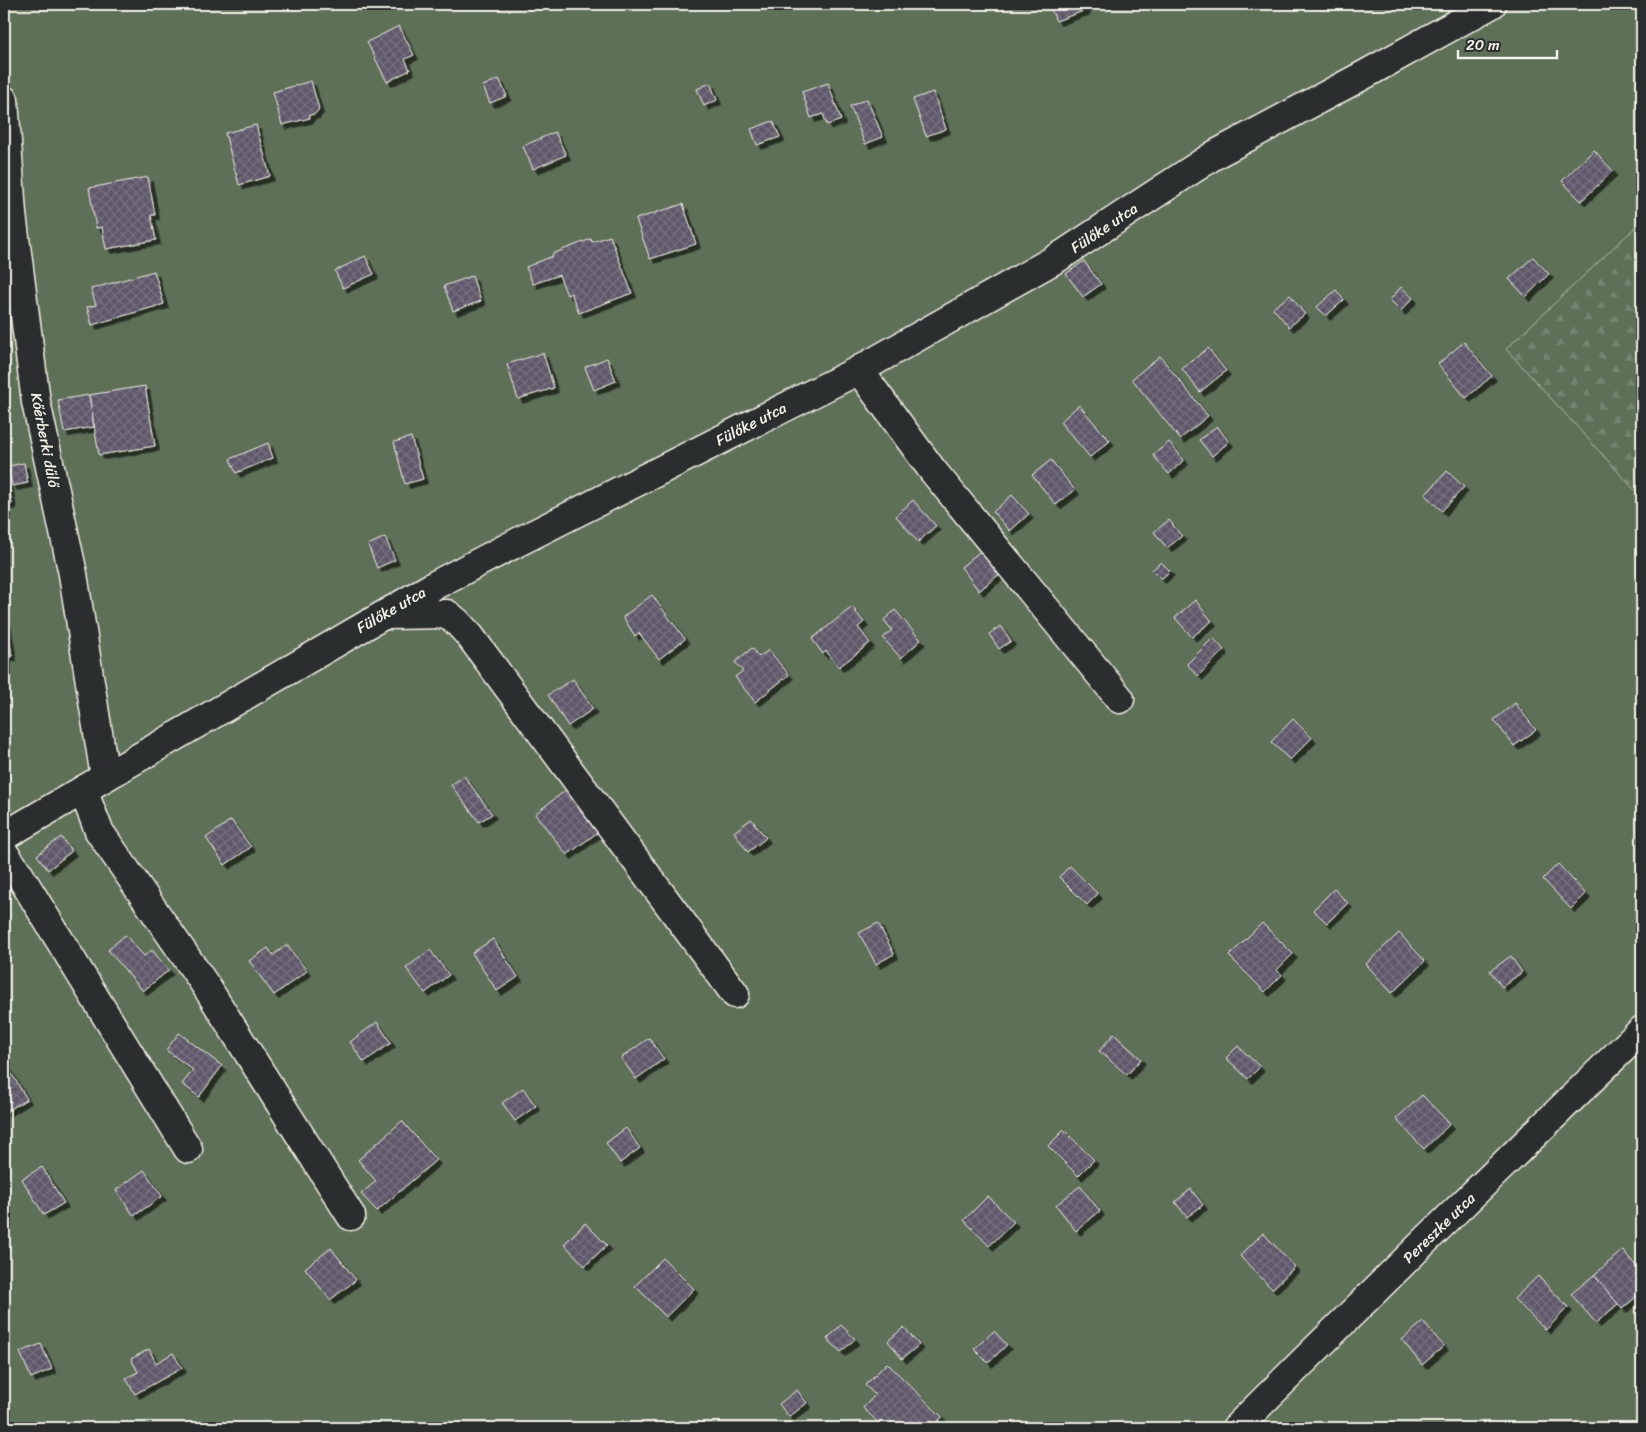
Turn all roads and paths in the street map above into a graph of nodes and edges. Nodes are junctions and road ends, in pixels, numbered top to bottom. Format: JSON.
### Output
{"nodes":[{"id":1,"x":1492,"y":4,"type":"edge"},
{"id":2,"x":4,"y":100,"type":"edge"},
{"id":3,"x":8,"y":215,"type":"edge"},
{"id":4,"x":859,"y":370,"type":"junction"},
{"id":5,"x":381,"y":615,"type":"junction"},
{"id":6,"x":1120,"y":699,"type":"dead end"},
{"id":7,"x":94,"y":783,"type":"junction"},
{"id":8,"x":4,"y":836,"type":"edge"},
{"id":9,"x":4,"y":853,"type":"edge"},
{"id":10,"x":735,"y":994,"type":"dead end"},
{"id":11,"x":1642,"y":1030,"type":"edge"},
{"id":12,"x":188,"y":1149,"type":"dead end"},
{"id":13,"x":352,"y":1216,"type":"dead end"},
{"id":14,"x":1236,"y":1428,"type":"edge"}],
"edges":[{"from":1,"to":4,"type":"street","name":"Fülőke utca"},
{"from":2,"to":3,"type":"street","name":"Kőérberki dűlő"},
{"from":3,"to":7,"type":"street","name":"Kőérberki dűlő"},
{"from":4,"to":5,"type":"street","name":"Fülőke utca"},
{"from":4,"to":6,"type":"street"},
{"from":5,"to":7,"type":"street","name":"Fülőke utca"},
{"from":5,"to":10,"type":"street"},
{"from":7,"to":8,"type":"street","name":"Fülőke utca"},
{"from":7,"to":13,"type":"street","name":"Kőérberki dűlő"},
{"from":9,"to":12,"type":"street"},
{"from":11,"to":14,"type":"street","name":"Pereszke utca"}]}
